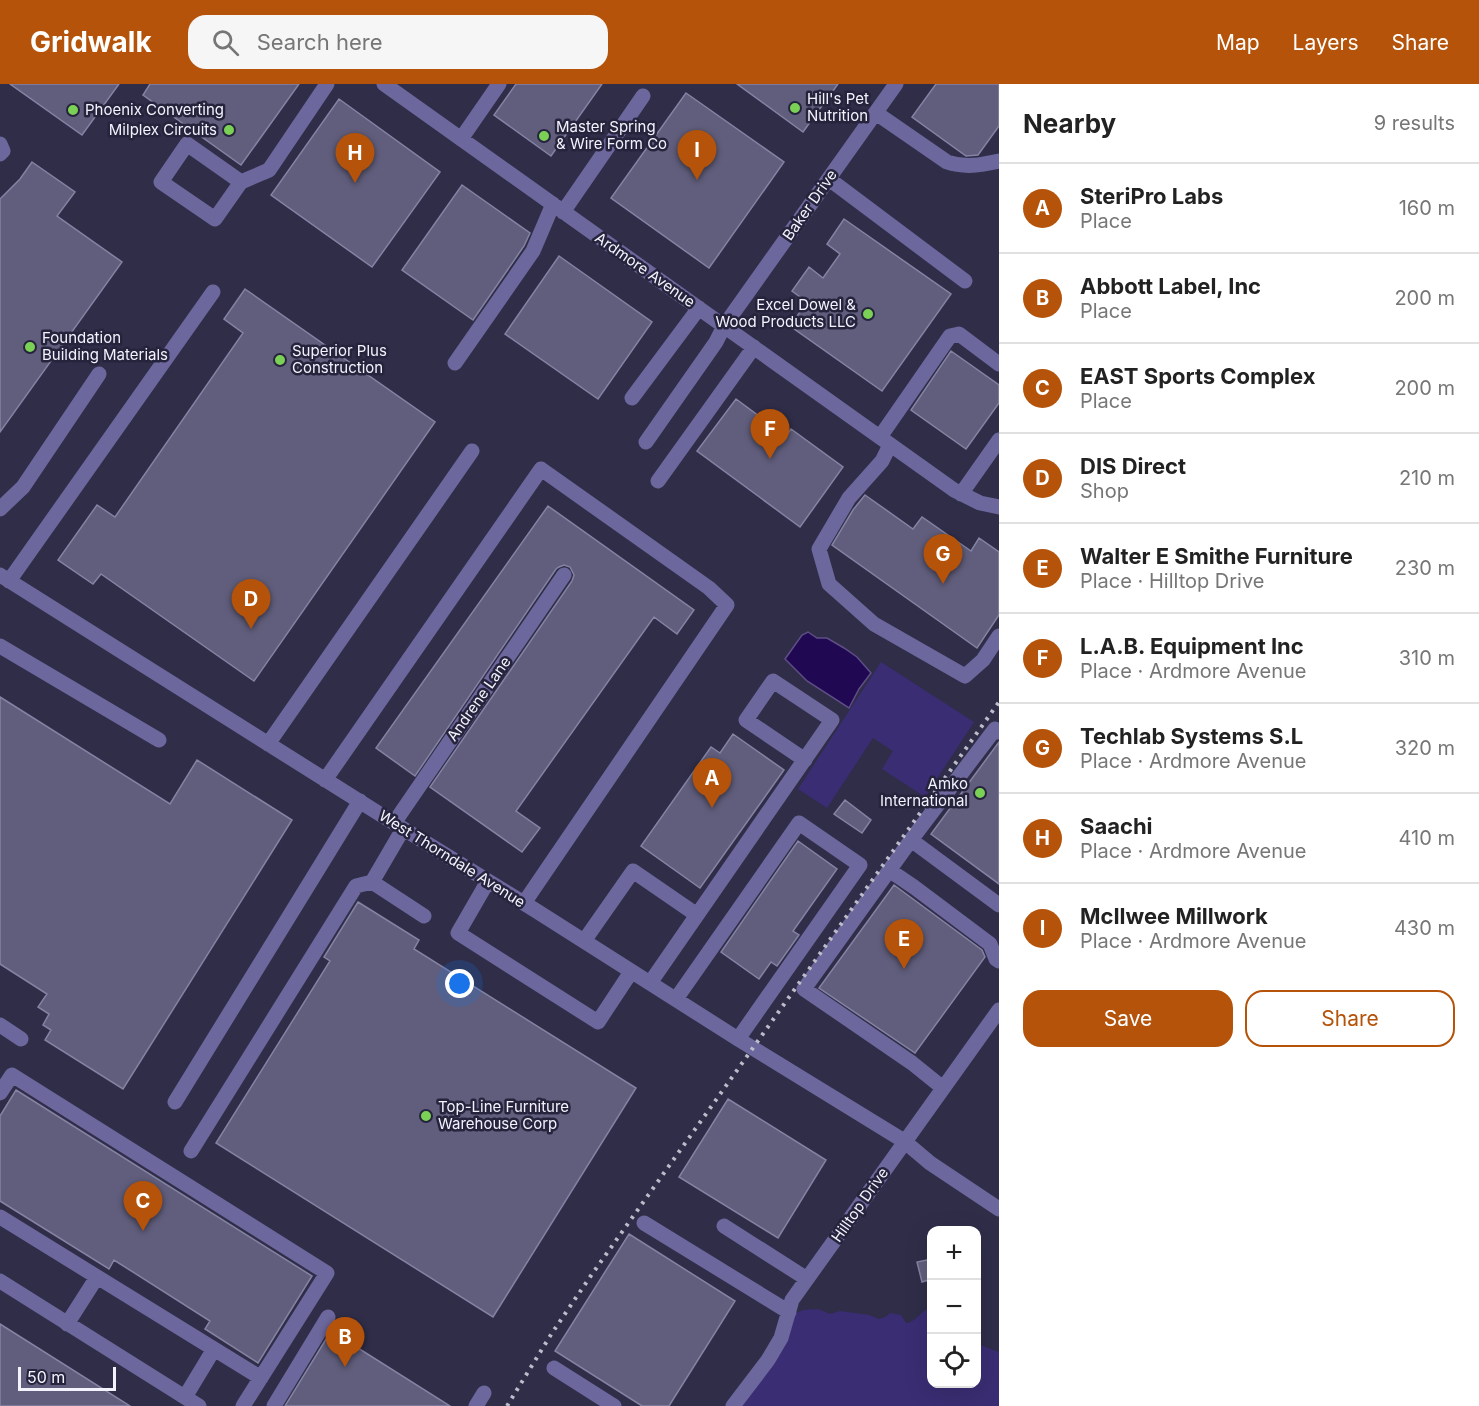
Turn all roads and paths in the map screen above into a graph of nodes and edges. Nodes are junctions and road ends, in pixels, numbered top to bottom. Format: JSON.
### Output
{"nodes":[{"id":1,"x":327,"y":84,"type":"edge"},
{"id":2,"x":384,"y":84,"type":"edge"},
{"id":3,"x":500,"y":84,"type":"edge"},
{"id":4,"x":896,"y":84,"type":"edge"},
{"id":5,"x":643,"y":96,"type":"dead end"},
{"id":6,"x":876,"y":113,"type":"junction"},
{"id":7,"x":461,"y":139,"type":"junction"},
{"id":8,"x":0,"y":144,"type":"edge"},
{"id":9,"x":0,"y":154,"type":"edge"},
{"id":10,"x":999,"y":160,"type":"edge"},
{"id":11,"x":829,"y":179,"type":"junction"},
{"id":12,"x":241,"y":182,"type":"junction"},
{"id":13,"x":558,"y":208,"type":"junction"},
{"id":14,"x":965,"y":281,"type":"dead end"},
{"id":15,"x":213,"y":292,"type":"dead end"},
{"id":16,"x":699,"y":308,"type":"junction"},
{"id":17,"x":724,"y":326,"type":"junction"},
{"id":18,"x":754,"y":347,"type":"junction"},
{"id":19,"x":455,"y":363,"type":"dead end"},
{"id":20,"x":999,"y":364,"type":"edge"},
{"id":21,"x":99,"y":374,"type":"dead end"},
{"id":22,"x":632,"y":398,"type":"dead end"},
{"id":23,"x":999,"y":440,"type":"edge"},
{"id":24,"x":885,"y":441,"type":"junction"},
{"id":25,"x":646,"y":442,"type":"dead end"},
{"id":26,"x":472,"y":452,"type":"dead end"},
{"id":27,"x":658,"y":481,"type":"dead end"},
{"id":28,"x":961,"y":494,"type":"junction"},
{"id":29,"x":999,"y":507,"type":"edge"},
{"id":30,"x":0,"y":509,"type":"edge"},
{"id":31,"x":564,"y":575,"type":"dead end"},
{"id":32,"x":4,"y":578,"type":"edge"},
{"id":33,"x":999,"y":636,"type":"edge"},
{"id":34,"x":0,"y":646,"type":"edge"},
{"id":35,"x":999,"y":732,"type":"edge"},
{"id":36,"x":159,"y":740,"type":"dead end"},
{"id":37,"x":268,"y":744,"type":"junction"},
{"id":38,"x":805,"y":760,"type":"junction"},
{"id":39,"x":325,"y":780,"type":"junction"},
{"id":40,"x":360,"y":801,"type":"junction"},
{"id":41,"x":398,"y":826,"type":"junction"},
{"id":42,"x":911,"y":840,"type":"junction"},
{"id":43,"x":889,"y":870,"type":"junction"},
{"id":44,"x":488,"y":881,"type":"junction"},
{"id":45,"x":372,"y":882,"type":"junction"},
{"id":46,"x":524,"y":903,"type":"junction"},
{"id":47,"x":999,"y":906,"type":"edge"},
{"id":48,"x":697,"y":915,"type":"junction"},
{"id":49,"x":424,"y":916,"type":"dead end"},
{"id":50,"x":584,"y":941,"type":"junction"},
{"id":51,"x":997,"y":960,"type":"edge"},
{"id":52,"x":631,"y":972,"type":"junction"},
{"id":53,"x":650,"y":984,"type":"junction"},
{"id":54,"x":676,"y":999,"type":"junction"},
{"id":55,"x":999,"y":1010,"type":"edge"},
{"id":56,"x":0,"y":1025,"type":"edge"},
{"id":57,"x":21,"y":1039,"type":"dead end"},
{"id":58,"x":738,"y":1039,"type":"junction"},
{"id":59,"x":943,"y":1088,"type":"junction"},
{"id":60,"x":0,"y":1094,"type":"edge"},
{"id":61,"x":176,"y":1102,"type":"dead end"},
{"id":62,"x":904,"y":1141,"type":"junction"},
{"id":63,"x":191,"y":1151,"type":"dead end"},
{"id":64,"x":999,"y":1209,"type":"edge"},
{"id":65,"x":0,"y":1217,"type":"edge"},
{"id":66,"x":644,"y":1222,"type":"dead end"},
{"id":67,"x":724,"y":1226,"type":"dead end"},
{"id":68,"x":97,"y":1277,"type":"junction"},
{"id":69,"x":807,"y":1280,"type":"junction"},
{"id":70,"x":0,"y":1281,"type":"edge"},
{"id":71,"x":789,"y":1312,"type":"junction"},
{"id":72,"x":328,"y":1317,"type":"dead end"},
{"id":73,"x":67,"y":1324,"type":"junction"},
{"id":74,"x":214,"y":1349,"type":"junction"},
{"id":75,"x":554,"y":1368,"type":"dead end"},
{"id":76,"x":261,"y":1378,"type":"junction"},
{"id":77,"x":185,"y":1397,"type":"junction"},
{"id":78,"x":199,"y":1406,"type":"edge"},
{"id":79,"x":243,"y":1406,"type":"edge"},
{"id":80,"x":273,"y":1406,"type":"edge"},
{"id":81,"x":614,"y":1406,"type":"edge"},
{"id":82,"x":733,"y":1406,"type":"edge"}],
"edges":[{"from":1,"to":12,"type":"street"},
{"from":2,"to":7,"type":"street","name":"Ardmore Avenue"},
{"from":3,"to":7,"type":"street"},
{"from":4,"to":6,"type":"street","name":"Baker Drive"},
{"from":5,"to":13,"type":"street"},
{"from":6,"to":10,"type":"street"},
{"from":6,"to":11,"type":"street","name":"Baker Drive"},
{"from":7,"to":13,"type":"street","name":"Ardmore Avenue"},
{"from":8,"to":9,"type":"street"},
{"from":11,"to":14,"type":"street"},
{"from":11,"to":17,"type":"street","name":"Baker Drive"},
{"from":12,"to":12,"type":"street"},
{"from":13,"to":16,"type":"street","name":"Ardmore Avenue"},
{"from":13,"to":19,"type":"street"},
{"from":15,"to":32,"type":"street"},
{"from":16,"to":17,"type":"street","name":"Ardmore Avenue"},
{"from":16,"to":22,"type":"street"},
{"from":17,"to":18,"type":"street","name":"Ardmore Avenue"},
{"from":17,"to":25,"type":"street","name":"Baker Drive"},
{"from":18,"to":24,"type":"street","name":"Ardmore Avenue"},
{"from":18,"to":27,"type":"street"},
{"from":20,"to":24,"type":"street"},
{"from":21,"to":30,"type":"street"},
{"from":23,"to":28,"type":"street"},
{"from":24,"to":28,"type":"street","name":"Ardmore Avenue"},
{"from":24,"to":33,"type":"street"},
{"from":26,"to":37,"type":"street"},
{"from":28,"to":29,"type":"street","name":"Ardmore Avenue"},
{"from":31,"to":41,"type":"street","name":"Andrene Lane"},
{"from":32,"to":37,"type":"street","name":"West Thorndale Avenue"},
{"from":34,"to":36,"type":"street"},
{"from":35,"to":42,"type":"street"},
{"from":37,"to":39,"type":"street","name":"West Thorndale Avenue"},
{"from":38,"to":38,"type":"street"},
{"from":38,"to":48,"type":"street"},
{"from":39,"to":40,"type":"street","name":"West Thorndale Avenue"},
{"from":39,"to":46,"type":"street"},
{"from":40,"to":41,"type":"street","name":"West Thorndale Avenue"},
{"from":40,"to":61,"type":"street"},
{"from":41,"to":44,"type":"street","name":"West Thorndale Avenue"},
{"from":41,"to":45,"type":"street","name":"Andrene Lane"},
{"from":42,"to":43,"type":"street"},
{"from":42,"to":47,"type":"street"},
{"from":43,"to":51,"type":"street"},
{"from":43,"to":59,"type":"street"},
{"from":44,"to":46,"type":"street","name":"West Thorndale Avenue"},
{"from":44,"to":52,"type":"street"},
{"from":45,"to":49,"type":"street"},
{"from":45,"to":63,"type":"street"},
{"from":46,"to":50,"type":"street","name":"West Thorndale Avenue"},
{"from":48,"to":50,"type":"street"},
{"from":48,"to":53,"type":"street"},
{"from":50,"to":52,"type":"street","name":"West Thorndale Avenue"},
{"from":52,"to":53,"type":"street","name":"West Thorndale Avenue"},
{"from":53,"to":54,"type":"street","name":"West Thorndale Avenue"},
{"from":54,"to":58,"type":"street","name":"West Thorndale Avenue"},
{"from":54,"to":58,"type":"street"},
{"from":55,"to":59,"type":"street","name":"Hilltop Drive"},
{"from":56,"to":57,"type":"street"},
{"from":58,"to":62,"type":"street","name":"West Thorndale Avenue"},
{"from":59,"to":62,"type":"street","name":"Hilltop Drive"},
{"from":60,"to":76,"type":"street"},
{"from":62,"to":64,"type":"street","name":"West Thorndale Avenue"},
{"from":62,"to":69,"type":"street","name":"Hilltop Drive"},
{"from":65,"to":68,"type":"street"},
{"from":66,"to":71,"type":"street"},
{"from":67,"to":69,"type":"street"},
{"from":68,"to":73,"type":"street"},
{"from":68,"to":74,"type":"street"},
{"from":69,"to":71,"type":"street","name":"Hilltop Drive"},
{"from":70,"to":73,"type":"street"},
{"from":71,"to":82,"type":"street","name":"Hilltop Drive"},
{"from":72,"to":80,"type":"street"},
{"from":73,"to":77,"type":"street"},
{"from":74,"to":76,"type":"street"},
{"from":74,"to":77,"type":"street"},
{"from":75,"to":81,"type":"street"},
{"from":76,"to":79,"type":"street"},
{"from":77,"to":78,"type":"street"}]}
